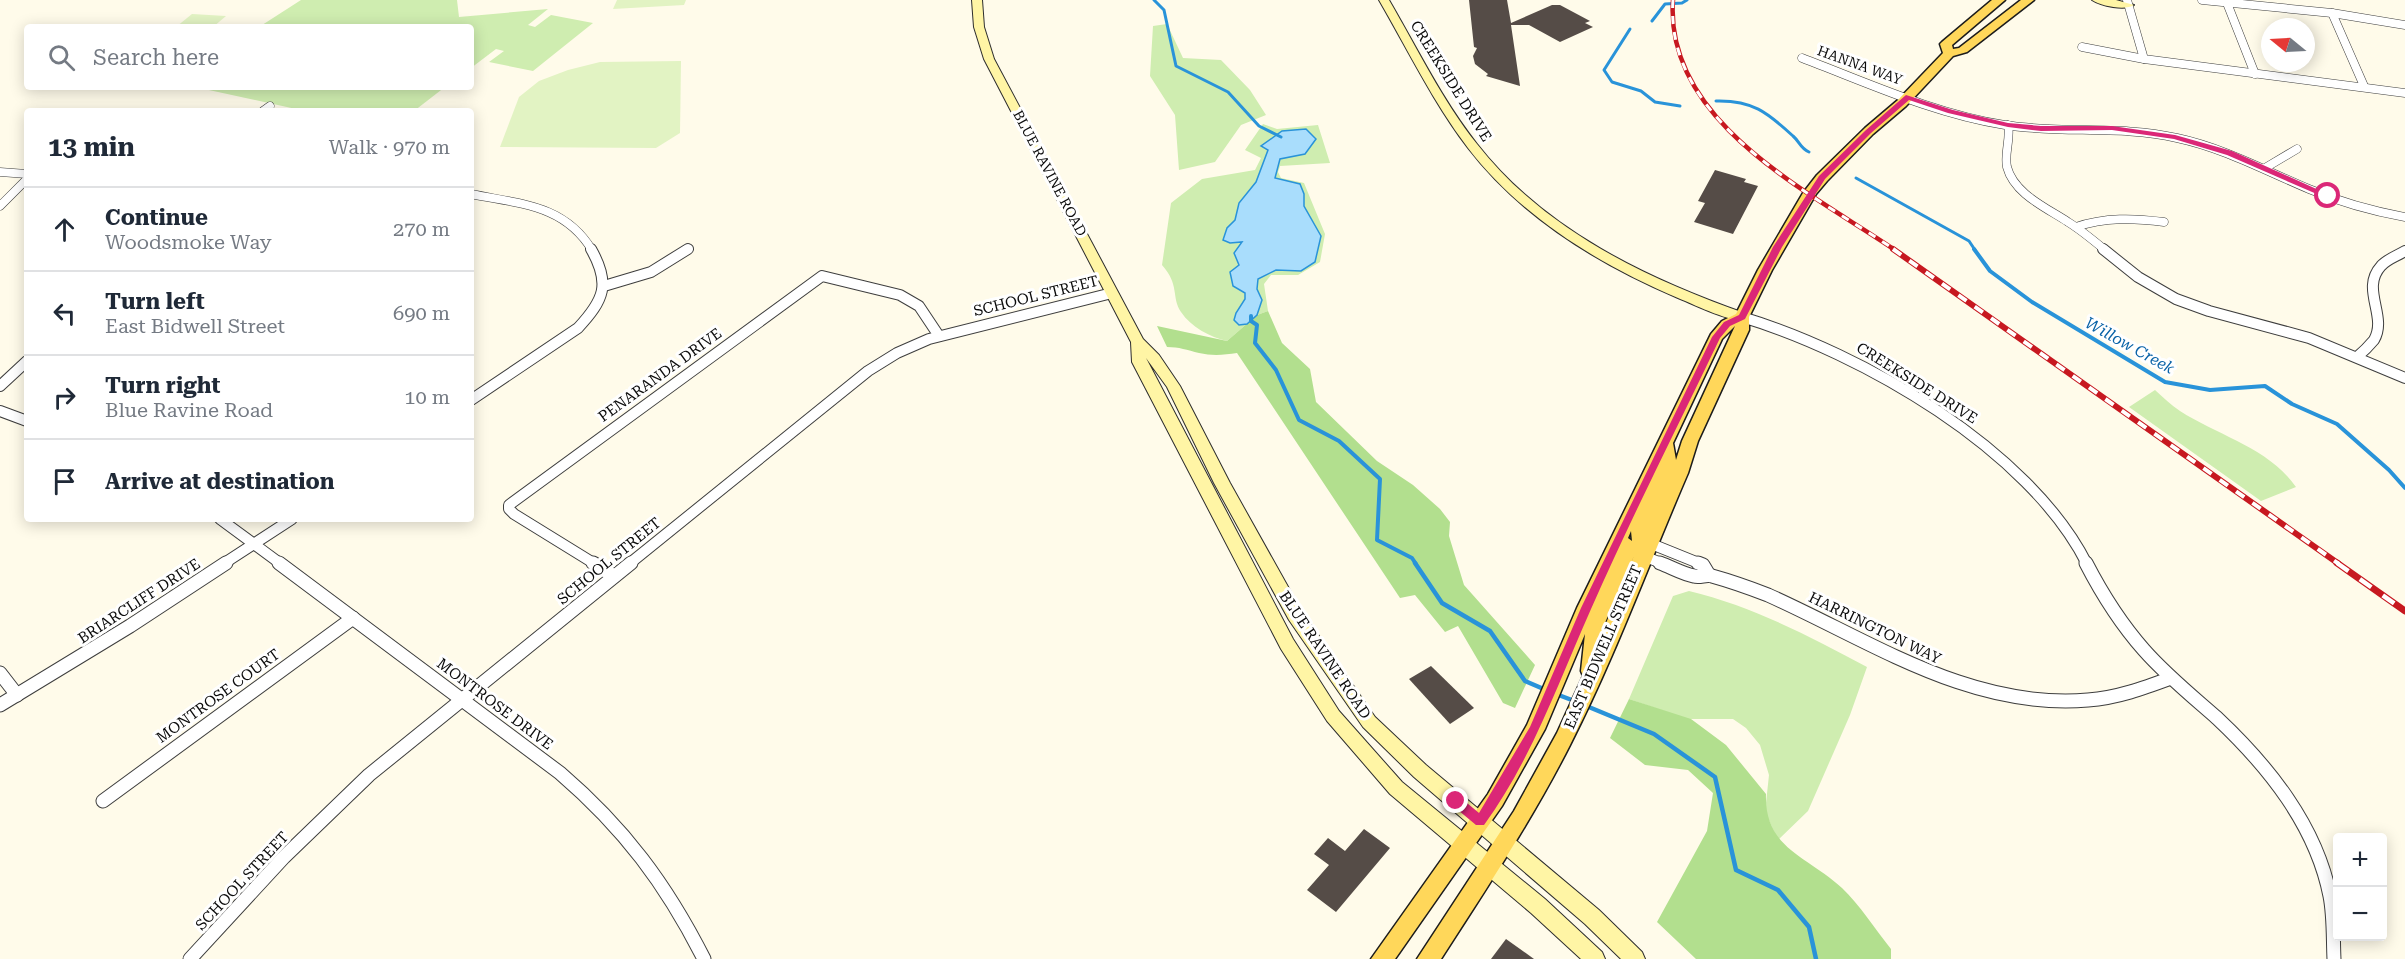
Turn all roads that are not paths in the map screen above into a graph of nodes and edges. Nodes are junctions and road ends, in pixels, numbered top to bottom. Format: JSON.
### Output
{"nodes":[{"id":1,"x":977,"y":0,"type":"edge"},
{"id":2,"x":1384,"y":0,"type":"edge"},
{"id":3,"x":1999,"y":0,"type":"edge"},
{"id":4,"x":2028,"y":0,"type":"edge"},
{"id":5,"x":2097,"y":0,"type":"edge"},
{"id":6,"x":2202,"y":0,"type":"edge"},
{"id":7,"x":2128,"y":3,"type":"edge"},
{"id":8,"x":2227,"y":3,"type":"junction"},
{"id":9,"x":2332,"y":13,"type":"junction"},
{"id":10,"x":2405,"y":25,"type":"edge"},
{"id":11,"x":2082,"y":46,"type":"dead end"},
{"id":12,"x":1949,"y":54,"type":"junction"},
{"id":13,"x":1802,"y":58,"type":"dead end"},
{"id":14,"x":2144,"y":59,"type":"junction"},
{"id":15,"x":2254,"y":74,"type":"junction"},
{"id":16,"x":2364,"y":87,"type":"junction"},
{"id":17,"x":2405,"y":93,"type":"edge"},
{"id":18,"x":1908,"y":97,"type":"junction"},
{"id":19,"x":2008,"y":125,"type":"junction"},
{"id":20,"x":2297,"y":149,"type":"dead end"},
{"id":21,"x":2265,"y":168,"type":"junction"},
{"id":22,"x":0,"y":172,"type":"edge"},
{"id":23,"x":24,"y":174,"type":"edge"},
{"id":24,"x":24,"y":182,"type":"edge"},
{"id":25,"x":474,"y":195,"type":"edge"},
{"id":26,"x":0,"y":206,"type":"edge"},
{"id":27,"x":2405,"y":217,"type":"edge"},
{"id":28,"x":2164,"y":222,"type":"dead end"},
{"id":29,"x":2076,"y":227,"type":"junction"},
{"id":30,"x":688,"y":249,"type":"dead end"},
{"id":31,"x":2405,"y":251,"type":"edge"},
{"id":32,"x":604,"y":286,"type":"junction"},
{"id":33,"x":1112,"y":293,"type":"junction"},
{"id":34,"x":1742,"y":317,"type":"junction"},
{"id":35,"x":939,"y":336,"type":"junction"},
{"id":36,"x":1138,"y":342,"type":"junction"},
{"id":37,"x":2357,"y":357,"type":"junction"},
{"id":38,"x":24,"y":364,"type":"edge"},
{"id":39,"x":2405,"y":378,"type":"edge"},
{"id":40,"x":1150,"y":383,"type":"junction"},
{"id":41,"x":0,"y":386,"type":"edge"},
{"id":42,"x":474,"y":398,"type":"edge"},
{"id":43,"x":0,"y":411,"type":"edge"},
{"id":44,"x":24,"y":420,"type":"edge"},
{"id":45,"x":1195,"y":428,"type":"junction"},
{"id":46,"x":1665,"y":443,"type":"junction"},
{"id":47,"x":224,"y":522,"type":"edge"},
{"id":48,"x":287,"y":522,"type":"edge"},
{"id":49,"x":1619,"y":540,"type":"junction"},
{"id":50,"x":254,"y":544,"type":"junction"},
{"id":51,"x":1646,"y":550,"type":"junction"},
{"id":52,"x":614,"y":576,"type":"junction"},
{"id":53,"x":1263,"y":599,"type":"junction"},
{"id":54,"x":352,"y":618,"type":"junction"},
{"id":55,"x":1315,"y":643,"type":"junction"},
{"id":56,"x":0,"y":673,"type":"edge"},
{"id":57,"x":2171,"y":678,"type":"junction"},
{"id":58,"x":1590,"y":684,"type":"junction"},
{"id":59,"x":17,"y":695,"type":"junction"},
{"id":60,"x":461,"y":700,"type":"junction"},
{"id":61,"x":0,"y":705,"type":"edge"},
{"id":62,"x":103,"y":801,"type":"dead end"},
{"id":63,"x":1480,"y":821,"type":"junction"},
{"id":64,"x":1506,"y":843,"type":"junction"},
{"id":65,"x":1464,"y":844,"type":"junction"},
{"id":66,"x":1492,"y":866,"type":"junction"},
{"id":67,"x":190,"y":959,"type":"edge"},
{"id":68,"x":704,"y":959,"type":"edge"},
{"id":69,"x":1382,"y":959,"type":"edge"},
{"id":70,"x":1428,"y":959,"type":"edge"},
{"id":71,"x":1595,"y":959,"type":"edge"},
{"id":72,"x":1635,"y":959,"type":"edge"},
{"id":73,"x":2334,"y":959,"type":"edge"}],
"edges":[{"from":1,"to":33,"type":"main road","name":"BLUE RAVINE ROAD"},
{"from":2,"to":34,"type":"main road","name":"CREEKSIDE DRIVE"},
{"from":3,"to":12,"type":"main road","name":"EAST BIDWELL STREET"},
{"from":4,"to":12,"type":"main road","name":"EAST BIDWELL STREET"},
{"from":5,"to":7,"type":"main road"},
{"from":6,"to":8,"type":"street"},
{"from":7,"to":14,"type":"street"},
{"from":8,"to":9,"type":"street"},
{"from":8,"to":15,"type":"street"},
{"from":9,"to":10,"type":"street"},
{"from":9,"to":16,"type":"street"},
{"from":11,"to":14,"type":"street"},
{"from":12,"to":18,"type":"main road","name":"EAST BIDWELL STREET"},
{"from":13,"to":18,"type":"street","name":"HANNA WAY"},
{"from":14,"to":15,"type":"street"},
{"from":15,"to":16,"type":"street"},
{"from":16,"to":17,"type":"street"},
{"from":18,"to":19,"type":"street","name":"HANNA WAY"},
{"from":18,"to":34,"type":"main road","name":"EAST BIDWELL STREET"},
{"from":19,"to":21,"type":"street","name":"HANNA WAY"},
{"from":19,"to":29,"type":"street"},
{"from":20,"to":21,"type":"street"},
{"from":21,"to":27,"type":"street","name":"HANNA WAY"},
{"from":22,"to":23,"type":"street"},
{"from":24,"to":26,"type":"street"},
{"from":25,"to":32,"type":"street"},
{"from":28,"to":29,"type":"street"},
{"from":29,"to":37,"type":"street"},
{"from":30,"to":32,"type":"street"},
{"from":31,"to":37,"type":"street"},
{"from":32,"to":42,"type":"street"},
{"from":33,"to":35,"type":"street","name":"SCHOOL STREET"},
{"from":33,"to":36,"type":"main road","name":"BLUE RAVINE ROAD"},
{"from":34,"to":46,"type":"main road","name":"EAST BIDWELL STREET"},
{"from":34,"to":51,"type":"main road","name":"EAST BIDWELL STREET"},
{"from":34,"to":57,"type":"street","name":"CREEKSIDE DRIVE"},
{"from":35,"to":52,"type":"street","name":"SCHOOL STREET"},
{"from":35,"to":52,"type":"street","name":"PENARANDA DRIVE"},
{"from":36,"to":40,"type":"main road","name":"BLUE RAVINE ROAD"},
{"from":36,"to":45,"type":"main road","name":"BLUE RAVINE ROAD"},
{"from":37,"to":39,"type":"street"},
{"from":38,"to":41,"type":"street"},
{"from":40,"to":45,"type":"main road"},
{"from":40,"to":53,"type":"main road","name":"BLUE RAVINE ROAD"},
{"from":43,"to":44,"type":"street"},
{"from":45,"to":55,"type":"main road","name":"BLUE RAVINE ROAD"},
{"from":46,"to":49,"type":"main road","name":"EAST BIDWELL STREET"},
{"from":46,"to":51,"type":"main road"},
{"from":47,"to":50,"type":"street","name":"MONTROSE DRIVE"},
{"from":48,"to":50,"type":"street","name":"BRIARCLIFF DRIVE"},
{"from":49,"to":58,"type":"main road"},
{"from":49,"to":63,"type":"main road","name":"EAST BIDWELL STREET"},
{"from":50,"to":54,"type":"street","name":"MONTROSE DRIVE"},
{"from":50,"to":59,"type":"street","name":"BRIARCLIFF DRIVE"},
{"from":51,"to":57,"type":"street","name":"HARRINGTON WAY"},
{"from":51,"to":58,"type":"main road","name":"EAST BIDWELL STREET"},
{"from":52,"to":60,"type":"street","name":"SCHOOL STREET"},
{"from":53,"to":55,"type":"main road"},
{"from":53,"to":65,"type":"main road","name":"BLUE RAVINE ROAD"},
{"from":54,"to":60,"type":"street","name":"MONTROSE DRIVE"},
{"from":54,"to":62,"type":"street","name":"MONTROSE COURT"},
{"from":55,"to":63,"type":"main road","name":"BLUE RAVINE ROAD"},
{"from":56,"to":59,"type":"street"},
{"from":57,"to":73,"type":"street","name":"CREEKSIDE DRIVE"},
{"from":58,"to":64,"type":"main road","name":"EAST BIDWELL STREET"},
{"from":59,"to":61,"type":"street","name":"BRIARCLIFF DRIVE"},
{"from":60,"to":67,"type":"street","name":"SCHOOL STREET"},
{"from":60,"to":68,"type":"street","name":"MONTROSE DRIVE"},
{"from":63,"to":64,"type":"main road","name":"BLUE RAVINE ROAD"},
{"from":63,"to":65,"type":"main road","name":"EAST BIDWELL STREET"},
{"from":64,"to":66,"type":"main road","name":"EAST BIDWELL STREET"},
{"from":64,"to":72,"type":"main road","name":"BLUE RAVINE ROAD"},
{"from":65,"to":66,"type":"main road","name":"BLUE RAVINE ROAD"},
{"from":65,"to":69,"type":"main road","name":"EAST BIDWELL STREET"},
{"from":66,"to":70,"type":"main road","name":"EAST BIDWELL STREET"},
{"from":66,"to":71,"type":"main road","name":"BLUE RAVINE ROAD"}]}
